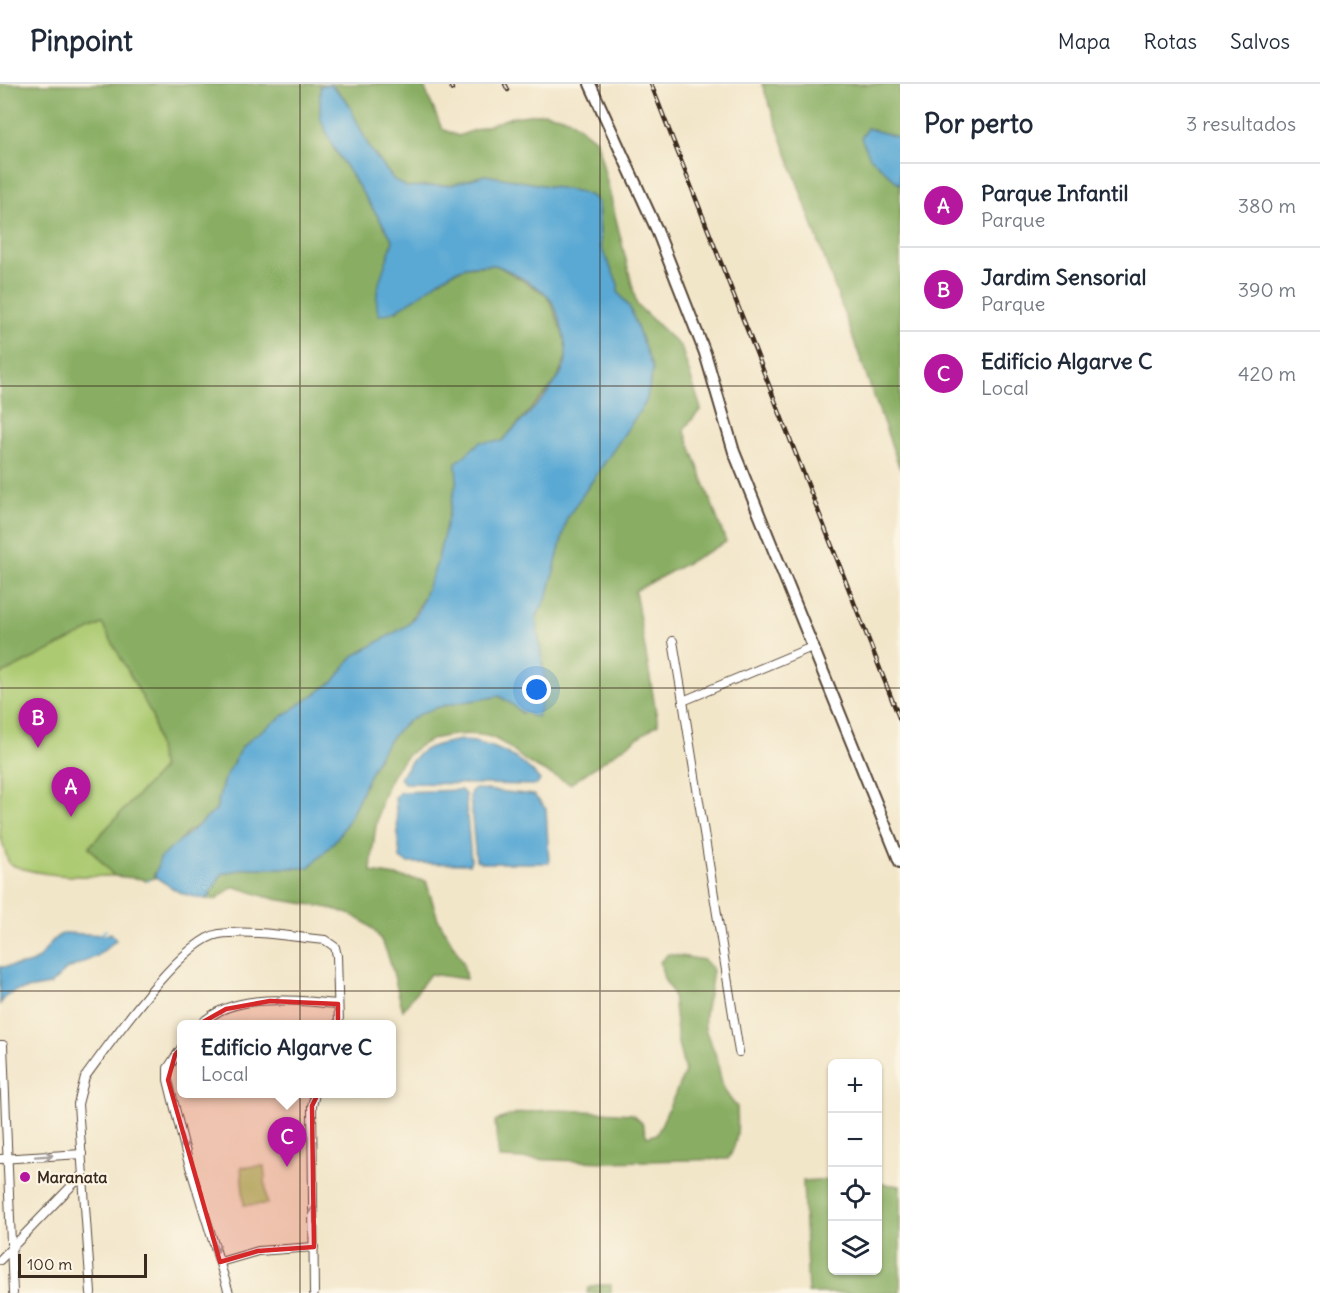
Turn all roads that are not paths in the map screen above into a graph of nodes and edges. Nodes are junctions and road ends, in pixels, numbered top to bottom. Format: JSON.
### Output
{"nodes":[{"id":1,"x":590,"y":84,"type":"edge"},
{"id":2,"x":673,"y":641,"type":"dead end"},
{"id":3,"x":812,"y":647,"type":"junction"},
{"id":4,"x":683,"y":701,"type":"junction"},
{"id":5,"x":900,"y":862,"type":"edge"},
{"id":6,"x":338,"y":1004,"type":"junction"},
{"id":7,"x":208,"y":1020,"type":"edge"},
{"id":8,"x":339,"y":1020,"type":"edge"},
{"id":9,"x":2,"y":1045,"type":"edge"},
{"id":10,"x":739,"y":1052,"type":"dead end"},
{"id":11,"x":177,"y":1054,"type":"edge"},
{"id":12,"x":314,"y":1098,"type":"edge"},
{"id":13,"x":81,"y":1154,"type":"junction"},
{"id":14,"x":3,"y":1159,"type":"edge"},
{"id":15,"x":83,"y":1174,"type":"junction"},
{"id":16,"x":314,"y":1247,"type":"junction"},
{"id":17,"x":11,"y":1249,"type":"junction"},
{"id":18,"x":0,"y":1260,"type":"edge"},
{"id":19,"x":220,"y":1262,"type":"junction"},
{"id":20,"x":13,"y":1293,"type":"edge"},
{"id":21,"x":91,"y":1293,"type":"edge"},
{"id":22,"x":229,"y":1293,"type":"edge"},
{"id":23,"x":314,"y":1293,"type":"edge"}],
"edges":[{"from":1,"to":3,"type":"street"},
{"from":2,"to":4,"type":"street"},
{"from":3,"to":4,"type":"street"},
{"from":3,"to":5,"type":"street"},
{"from":4,"to":10,"type":"street"},
{"from":6,"to":7,"type":"street","one_way":true},
{"from":6,"to":8,"type":"street"},
{"from":6,"to":13,"type":"street"},
{"from":9,"to":14,"type":"street"},
{"from":11,"to":19,"type":"street","one_way":true},
{"from":16,"to":12,"type":"street","one_way":true},
{"from":14,"to":13,"type":"street","one_way":true},
{"from":13,"to":15,"type":"street"},
{"from":14,"to":17,"type":"street"},
{"from":15,"to":17,"type":"street"},
{"from":15,"to":21,"type":"street"},
{"from":16,"to":19,"type":"street"},
{"from":16,"to":23,"type":"street"},
{"from":17,"to":18,"type":"street"},
{"from":17,"to":20,"type":"street"},
{"from":19,"to":22,"type":"street"}]}
